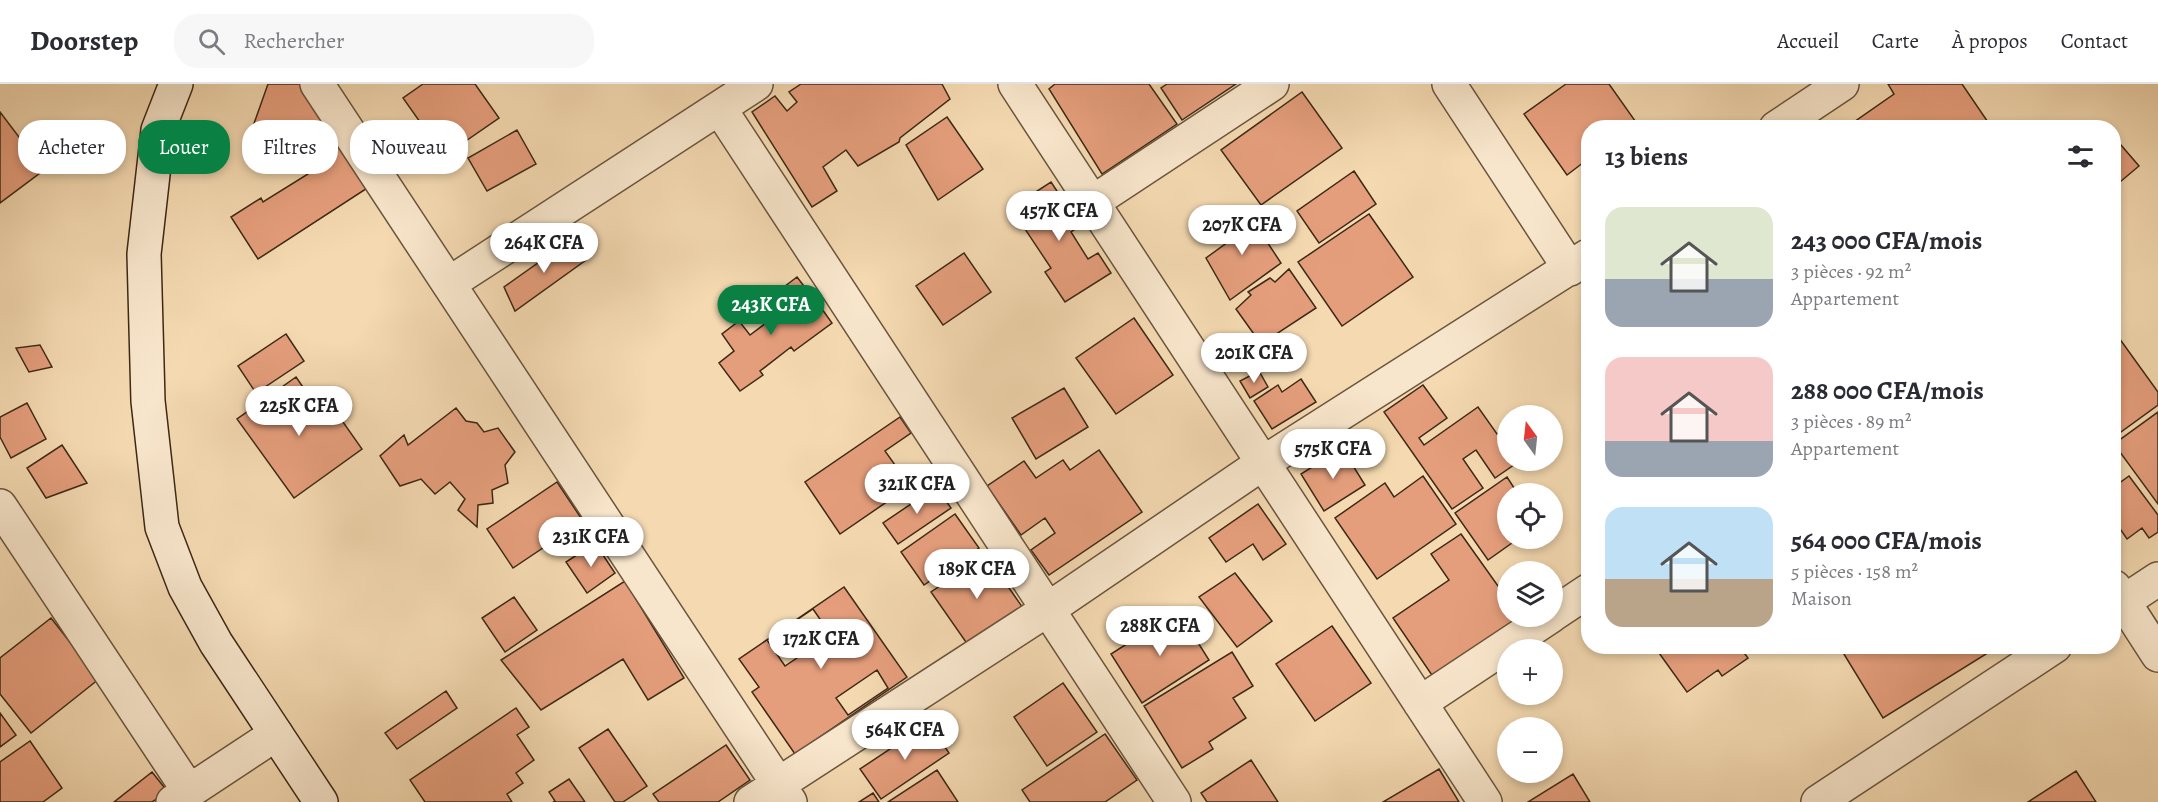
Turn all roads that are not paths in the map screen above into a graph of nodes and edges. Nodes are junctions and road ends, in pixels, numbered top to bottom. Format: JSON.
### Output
{"nodes":[{"id":1,"x":176,"y":84,"type":"edge"},
{"id":2,"x":317,"y":84,"type":"edge"},
{"id":3,"x":756,"y":84,"type":"edge"},
{"id":4,"x":1015,"y":84,"type":"edge"},
{"id":5,"x":1272,"y":84,"type":"edge"},
{"id":6,"x":1449,"y":84,"type":"edge"},
{"id":7,"x":1842,"y":84,"type":"edge"},
{"id":8,"x":720,"y":109,"type":"junction"},
{"id":9,"x":1798,"y":120,"type":"edge"},
{"id":10,"x":1093,"y":202,"type":"junction"},
{"id":11,"x":1579,"y":263,"type":"edge"},
{"id":12,"x":450,"y":283,"type":"junction"},
{"id":13,"x":1263,"y":463,"type":"junction"},
{"id":14,"x":0,"y":506,"type":"edge"},
{"id":15,"x":2158,"y":579,"type":"edge"},
{"id":16,"x":1581,"y":596,"type":"edge"},
{"id":17,"x":2121,"y":597,"type":"edge"},
{"id":18,"x":2121,"y":604,"type":"edge"},
{"id":19,"x":1563,"y":608,"type":"edge"},
{"id":20,"x":1047,"y":610,"type":"junction"},
{"id":21,"x":1535,"y":627,"type":"edge"},
{"id":22,"x":2043,"y":654,"type":"edge"},
{"id":23,"x":2158,"y":655,"type":"edge"},
{"id":24,"x":1420,"y":703,"type":"junction"},
{"id":25,"x":276,"y":734,"type":"junction"},
{"id":26,"x":784,"y":793,"type":"edge"},
{"id":27,"x":181,"y":797,"type":"edge"},
{"id":28,"x":1828,"y":799,"type":"edge"},
{"id":29,"x":321,"y":802,"type":"edge"},
{"id":30,"x":751,"y":802,"type":"edge"},
{"id":31,"x":1174,"y":802,"type":"edge"},
{"id":32,"x":1485,"y":802,"type":"edge"}],
"edges":[{"from":1,"to":25,"type":"street"},
{"from":2,"to":12,"type":"street"},
{"from":3,"to":8,"type":"street"},
{"from":4,"to":10,"type":"street"},
{"from":5,"to":10,"type":"street"},
{"from":6,"to":11,"type":"street"},
{"from":7,"to":9,"type":"street"},
{"from":8,"to":12,"type":"street"},
{"from":8,"to":20,"type":"street"},
{"from":10,"to":13,"type":"street"},
{"from":11,"to":13,"type":"street"},
{"from":12,"to":26,"type":"street"},
{"from":13,"to":20,"type":"street"},
{"from":13,"to":24,"type":"street"},
{"from":14,"to":27,"type":"street"},
{"from":15,"to":17,"type":"street"},
{"from":16,"to":19,"type":"street"},
{"from":18,"to":23,"type":"street"},
{"from":20,"to":26,"type":"street"},
{"from":20,"to":31,"type":"street"},
{"from":21,"to":24,"type":"street"},
{"from":22,"to":28,"type":"street"},
{"from":24,"to":32,"type":"street"},
{"from":25,"to":27,"type":"street"},
{"from":25,"to":29,"type":"street"},
{"from":26,"to":30,"type":"street"}]}
